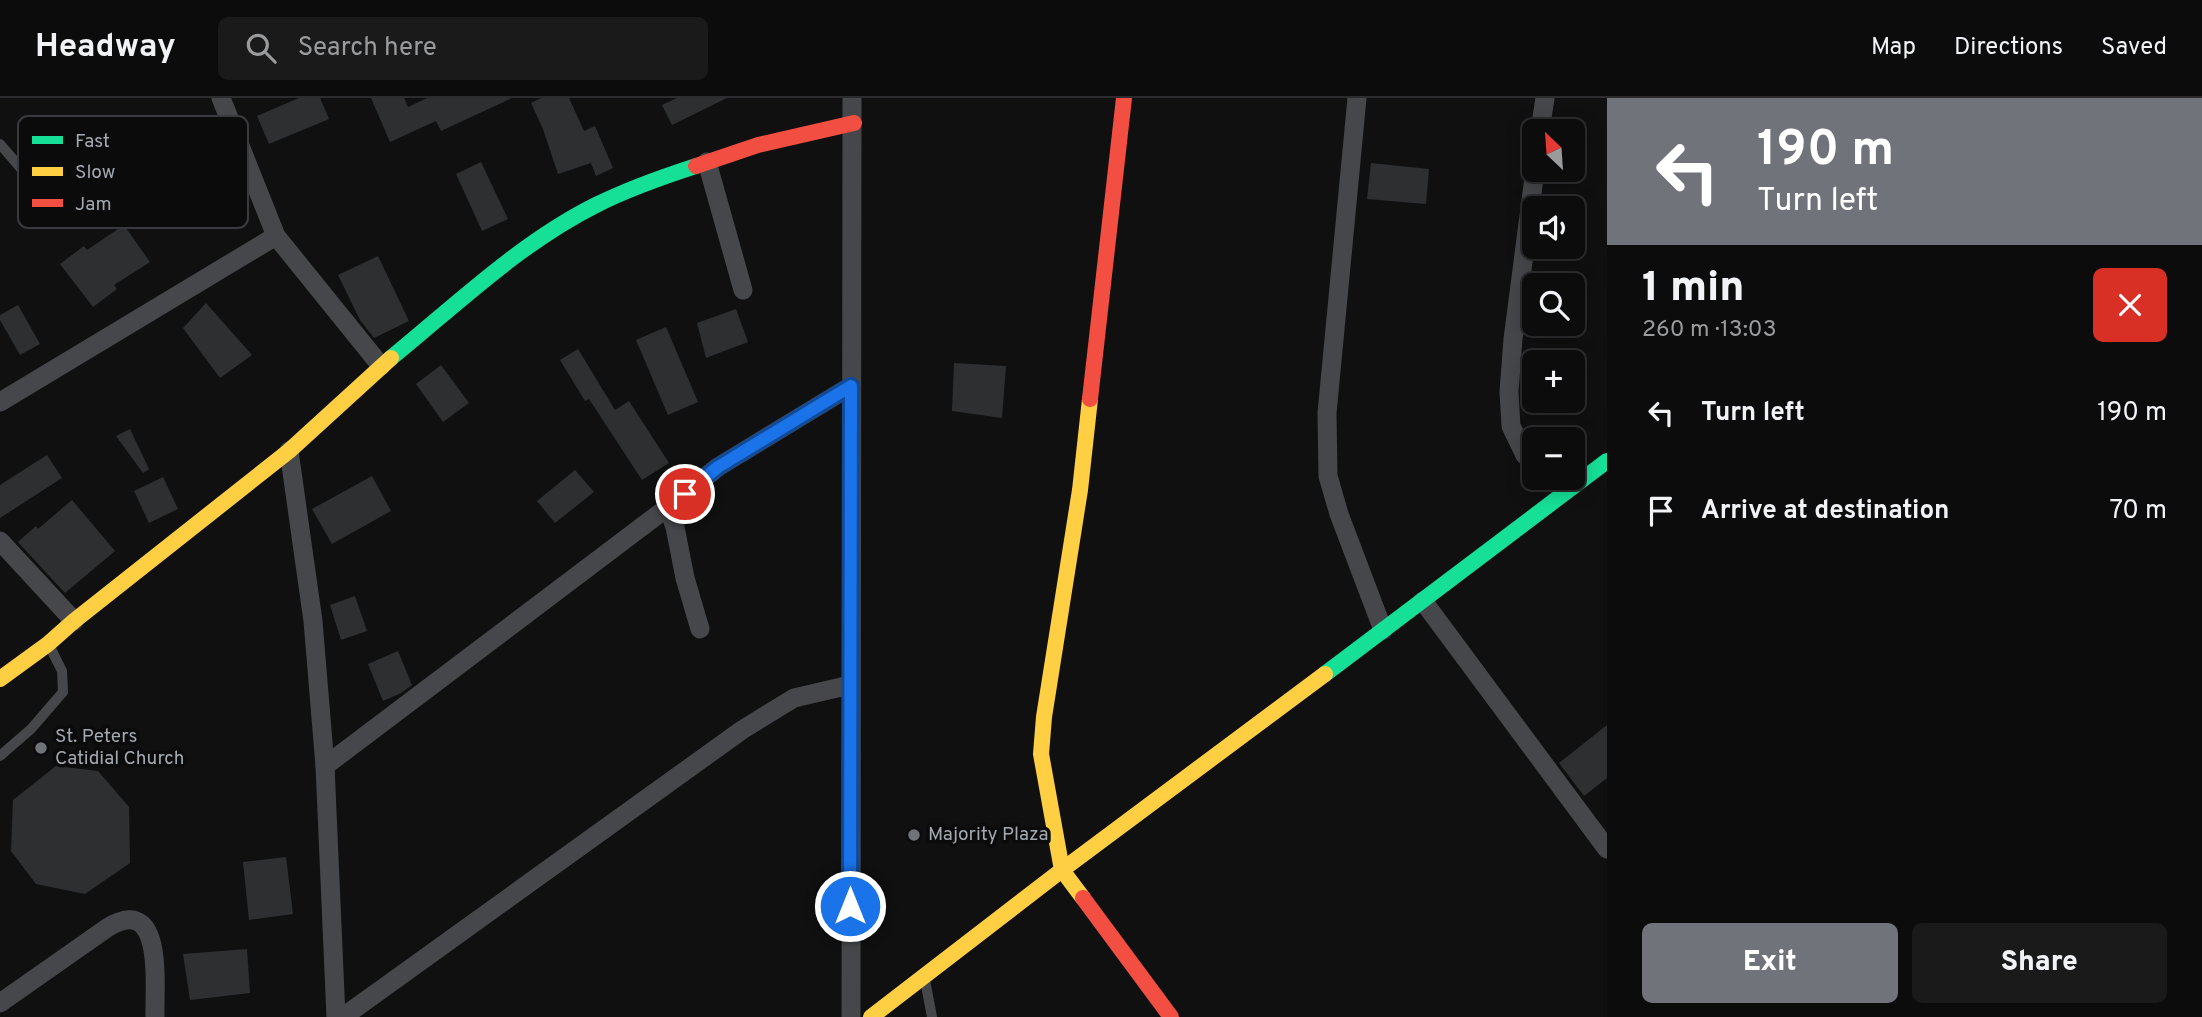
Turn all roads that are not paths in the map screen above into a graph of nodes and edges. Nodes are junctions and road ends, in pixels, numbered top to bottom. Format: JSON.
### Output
{"nodes":[{"id":1,"x":221,"y":98,"type":"edge"},
{"id":2,"x":852,"y":98,"type":"edge"},
{"id":3,"x":1124,"y":98,"type":"edge"},
{"id":4,"x":1357,"y":98,"type":"edge"},
{"id":5,"x":1545,"y":98,"type":"edge"},
{"id":6,"x":228,"y":116,"type":"edge"},
{"id":7,"x":1542,"y":119,"type":"edge"},
{"id":8,"x":854,"y":123,"type":"junction"},
{"id":9,"x":0,"y":144,"type":"edge"},
{"id":10,"x":707,"y":162,"type":"junction"},
{"id":11,"x":18,"y":165,"type":"edge"},
{"id":12,"x":248,"y":166,"type":"edge"},
{"id":13,"x":1533,"y":182,"type":"edge"},
{"id":14,"x":276,"y":236,"type":"junction"},
{"id":15,"x":743,"y":290,"type":"dead end"},
{"id":16,"x":382,"y":366,"type":"junction"},
{"id":17,"x":851,"y":386,"type":"junction"},
{"id":18,"x":0,"y":402,"type":"edge"},
{"id":19,"x":1522,"y":449,"type":"edge"},
{"id":20,"x":289,"y":451,"type":"junction"},
{"id":21,"x":1607,"y":461,"type":"edge"},
{"id":22,"x":1568,"y":491,"type":"joint"},
{"id":23,"x":668,"y":507,"type":"junction"},
{"id":24,"x":0,"y":541,"type":"edge"},
{"id":25,"x":1423,"y":601,"type":"junction"},
{"id":26,"x":74,"y":621,"type":"junction"},
{"id":27,"x":700,"y":629,"type":"dead end"},
{"id":28,"x":1383,"y":630,"type":"junction"},
{"id":29,"x":48,"y":644,"type":"junction"},
{"id":30,"x":0,"y":679,"type":"edge"},
{"id":31,"x":850,"y":685,"type":"junction"},
{"id":32,"x":0,"y":756,"type":"edge"},
{"id":33,"x":325,"y":766,"type":"junction"},
{"id":34,"x":1607,"y":849,"type":"edge"},
{"id":35,"x":1062,"y":870,"type":"junction"},
{"id":36,"x":925,"y":976,"type":"junction"},
{"id":37,"x":0,"y":1003,"type":"edge"},
{"id":38,"x":155,"y":1017,"type":"edge"},
{"id":39,"x":336,"y":1017,"type":"edge"},
{"id":40,"x":343,"y":1017,"type":"edge"},
{"id":41,"x":851,"y":1017,"type":"edge"},
{"id":42,"x":871,"y":1017,"type":"edge"},
{"id":43,"x":932,"y":1017,"type":"edge"},
{"id":44,"x":1171,"y":1017,"type":"edge"}],
"edges":[{"from":1,"to":6,"type":"street"},
{"from":2,"to":8,"type":"street"},
{"from":3,"to":35,"type":"street"},
{"from":4,"to":28,"type":"street"},
{"from":5,"to":7,"type":"street"},
{"from":8,"to":10,"type":"street"},
{"from":8,"to":17,"type":"street"},
{"from":9,"to":11,"type":"lane"},
{"from":10,"to":15,"type":"street"},
{"from":10,"to":16,"type":"street"},
{"from":12,"to":14,"type":"street"},
{"from":13,"to":19,"type":"street"},
{"from":14,"to":16,"type":"street"},
{"from":14,"to":18,"type":"street"},
{"from":16,"to":20,"type":"street"},
{"from":17,"to":23,"type":"street"},
{"from":17,"to":31,"type":"street"},
{"from":20,"to":26,"type":"street"},
{"from":20,"to":33,"type":"street"},
{"from":21,"to":22,"type":"street"},
{"from":22,"to":25,"type":"street"},
{"from":23,"to":27,"type":"street"},
{"from":23,"to":33,"type":"street"},
{"from":24,"to":26,"type":"street"},
{"from":25,"to":28,"type":"street"},
{"from":25,"to":34,"type":"street"},
{"from":26,"to":29,"type":"street"},
{"from":28,"to":35,"type":"street"},
{"from":29,"to":30,"type":"street"},
{"from":29,"to":32,"type":"lane"},
{"from":31,"to":40,"type":"street"},
{"from":31,"to":41,"type":"street"},
{"from":33,"to":39,"type":"street"},
{"from":35,"to":36,"type":"street"},
{"from":35,"to":44,"type":"street"},
{"from":36,"to":42,"type":"street"},
{"from":36,"to":43,"type":"lane"},
{"from":37,"to":38,"type":"street"}]}
